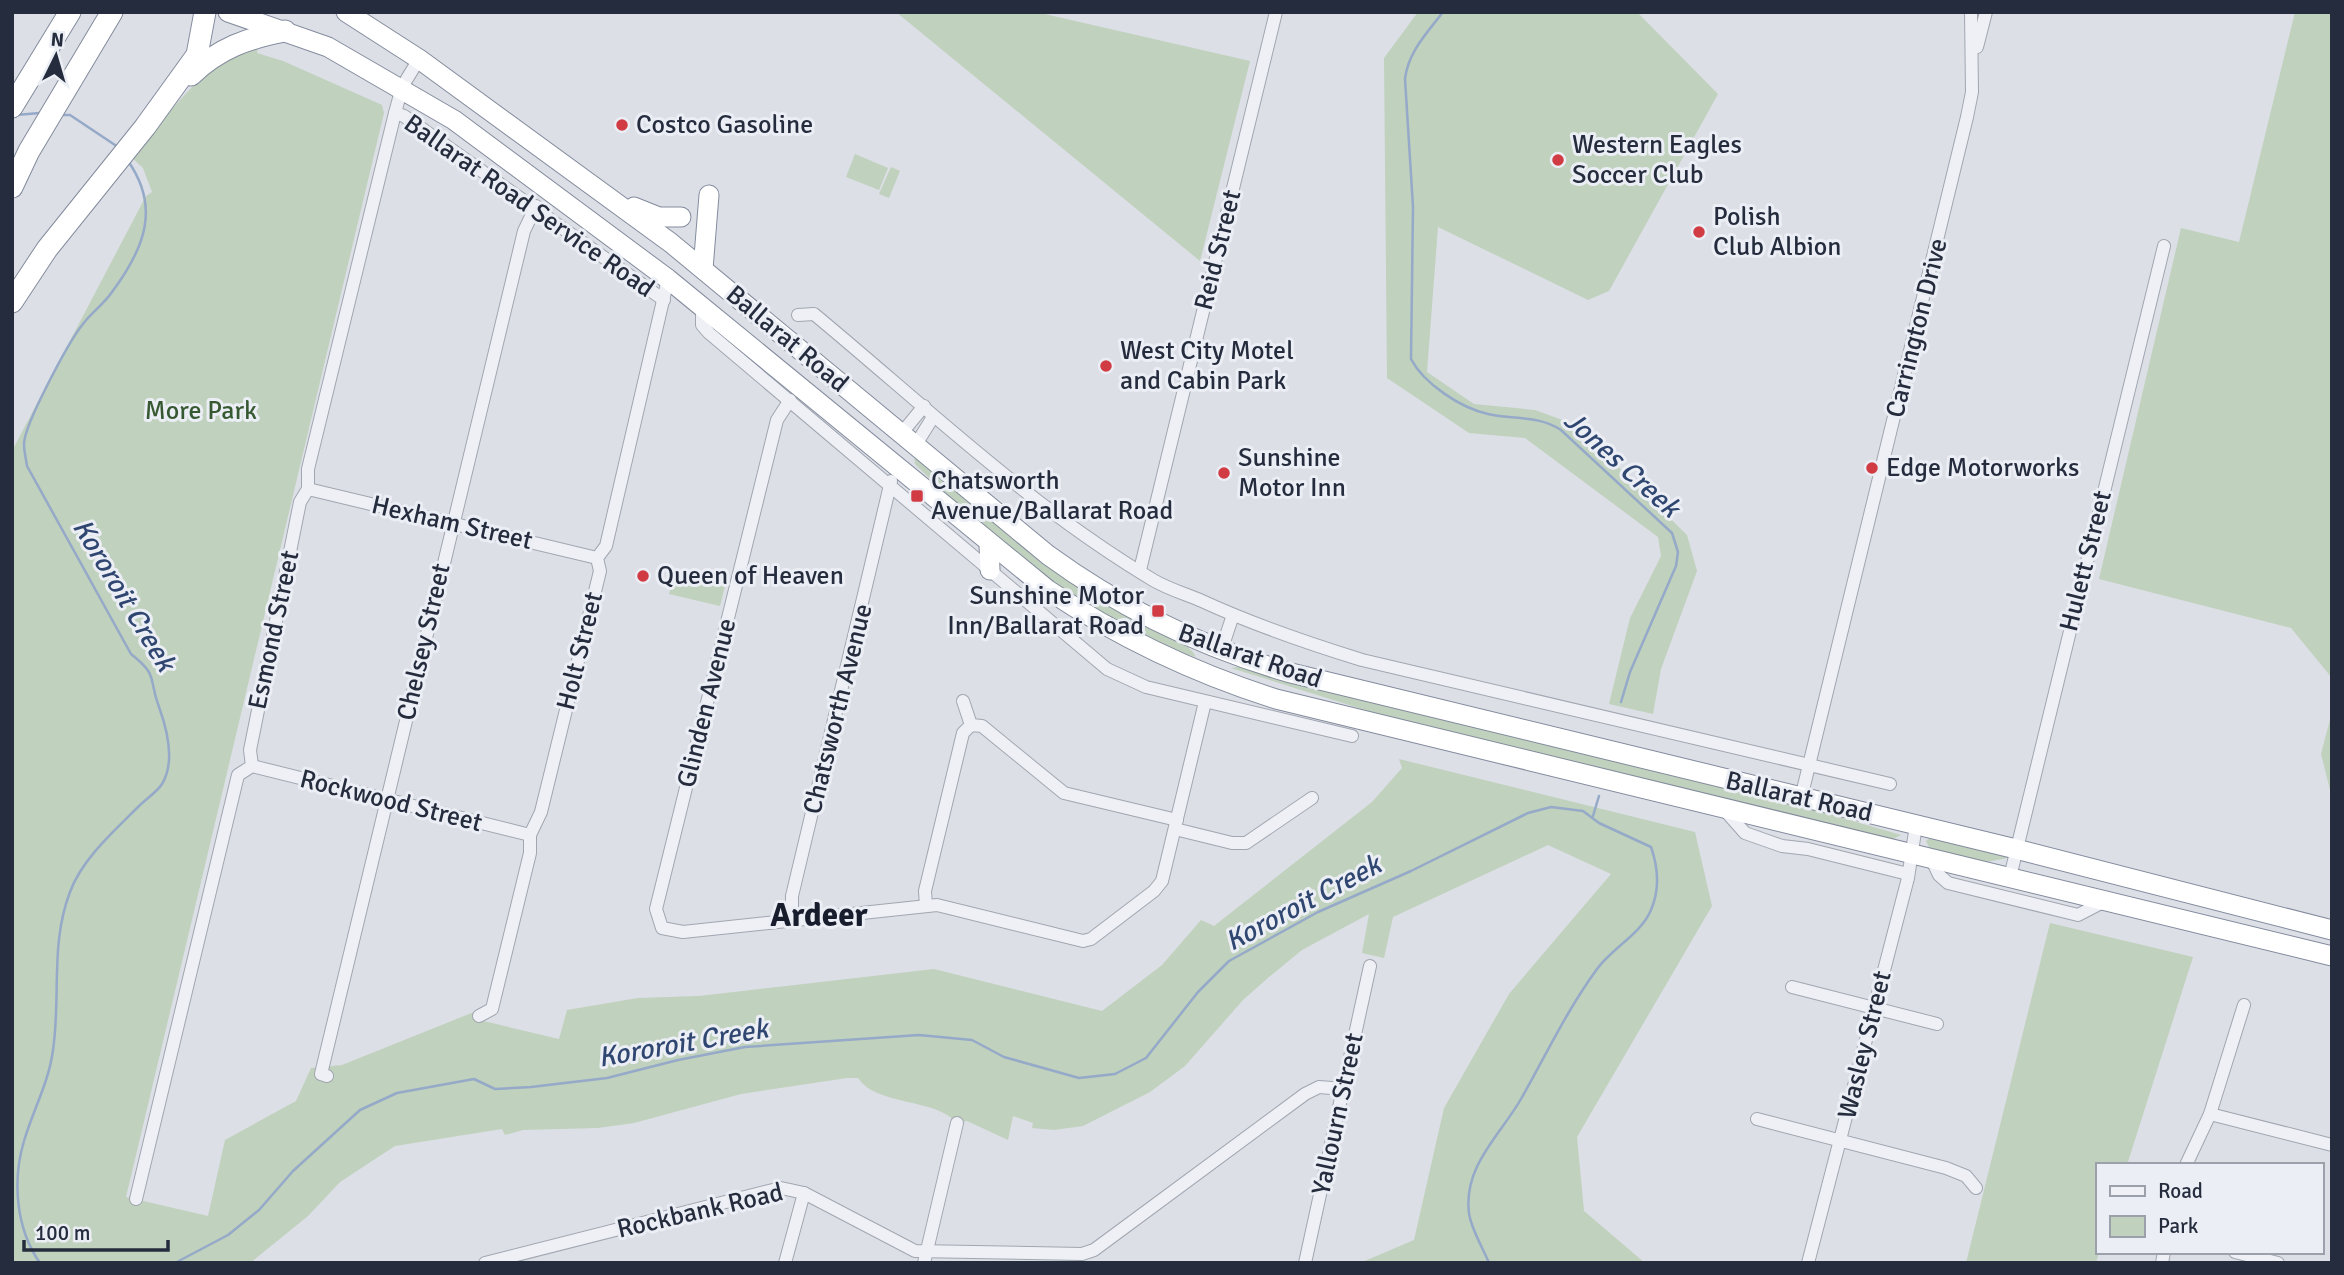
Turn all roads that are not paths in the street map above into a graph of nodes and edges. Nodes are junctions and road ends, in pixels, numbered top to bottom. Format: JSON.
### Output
{"nodes":[{"id":1,"x":70,"y":12,"type":"edge"},
{"id":2,"x":112,"y":12,"type":"edge"},
{"id":3,"x":205,"y":12,"type":"edge"},
{"id":4,"x":228,"y":12,"type":"edge"},
{"id":5,"x":346,"y":12,"type":"edge"},
{"id":6,"x":1276,"y":12,"type":"edge"},
{"id":7,"x":1971,"y":12,"type":"edge"},
{"id":8,"x":1986,"y":12,"type":"edge"},
{"id":9,"x":285,"y":31,"type":"junction"},
{"id":10,"x":419,"y":59,"type":"junction"},
{"id":11,"x":1973,"y":61,"type":"junction"},
{"id":12,"x":402,"y":88,"type":"junction"},
{"id":13,"x":165,"y":100,"type":"junction"},
{"id":14,"x":12,"y":107,"type":"edge"},
{"id":15,"x":395,"y":113,"type":"junction"},
{"id":16,"x":13,"y":185,"type":"edge"},
{"id":17,"x":595,"y":188,"type":"junction"},
{"id":18,"x":709,"y":195,"type":"dead end"},
{"id":19,"x":536,"y":206,"type":"junction"},
{"id":20,"x":681,"y":217,"type":"dead end"},
{"id":21,"x":2164,"y":246,"type":"dead end"},
{"id":22,"x":703,"y":269,"type":"junction"},
{"id":23,"x":668,"y":279,"type":"junction"},
{"id":24,"x":664,"y":300,"type":"junction"},
{"id":25,"x":12,"y":302,"type":"edge"},
{"id":26,"x":702,"y":306,"type":"junction"},
{"id":27,"x":798,"y":315,"type":"dead end"},
{"id":28,"x":790,"y":400,"type":"junction"},
{"id":29,"x":924,"y":406,"type":"junction"},
{"id":30,"x":933,"y":417,"type":"junction"},
{"id":31,"x":908,"y":440,"type":"junction"},
{"id":32,"x":894,"y":482,"type":"junction"},
{"id":33,"x":308,"y":489,"type":"junction"},
{"id":34,"x":452,"y":523,"type":"junction"},
{"id":35,"x":987,"y":542,"type":"junction"},
{"id":36,"x":962,"y":543,"type":"junction"},
{"id":37,"x":597,"y":558,"type":"junction"},
{"id":38,"x":990,"y":570,"type":"junction"},
{"id":39,"x":1140,"y":570,"type":"junction"},
{"id":40,"x":1233,"y":615,"type":"junction"},
{"id":41,"x":1221,"y":651,"type":"junction"},
{"id":42,"x":1213,"y":678,"type":"junction"},
{"id":43,"x":963,"y":701,"type":"dead end"},
{"id":44,"x":1205,"y":702,"type":"junction"},
{"id":45,"x":971,"y":725,"type":"junction"},
{"id":46,"x":1352,"y":736,"type":"dead end"},
{"id":47,"x":1809,"y":764,"type":"junction"},
{"id":48,"x":252,"y":766,"type":"junction"},
{"id":49,"x":1890,"y":784,"type":"dead end"},
{"id":50,"x":1312,"y":798,"type":"dead end"},
{"id":51,"x":1801,"y":798,"type":"junction"},
{"id":52,"x":386,"y":800,"type":"junction"},
{"id":53,"x":1722,"y":807,"type":"junction"},
{"id":54,"x":1176,"y":825,"type":"junction"},
{"id":55,"x":1916,"y":825,"type":"junction"},
{"id":56,"x":530,"y":835,"type":"junction"},
{"id":57,"x":2016,"y":849,"type":"junction"},
{"id":58,"x":1910,"y":852,"type":"junction"},
{"id":59,"x":1931,"y":858,"type":"junction"},
{"id":60,"x":1908,"y":874,"type":"junction"},
{"id":61,"x":2010,"y":877,"type":"junction"},
{"id":62,"x":2105,"y":901,"type":"junction"},
{"id":63,"x":926,"y":906,"type":"junction"},
{"id":64,"x":792,"y":920,"type":"junction"},
{"id":65,"x":2332,"y":930,"type":"edge"},
{"id":66,"x":2332,"y":956,"type":"edge"},
{"id":67,"x":1370,"y":966,"type":"dead end"},
{"id":68,"x":1792,"y":987,"type":"dead end"},
{"id":69,"x":2244,"y":1005,"type":"dead end"},
{"id":70,"x":1874,"y":1008,"type":"junction"},
{"id":71,"x":479,"y":1016,"type":"dead end"},
{"id":72,"x":1937,"y":1024,"type":"dead end"},
{"id":73,"x":327,"y":1076,"type":"dead end"},
{"id":74,"x":1343,"y":1092,"type":"junction"},
{"id":75,"x":2210,"y":1114,"type":"junction"},
{"id":76,"x":1756,"y":1119,"type":"dead end"},
{"id":77,"x":957,"y":1123,"type":"dead end"},
{"id":78,"x":1840,"y":1141,"type":"junction"},
{"id":79,"x":2332,"y":1145,"type":"edge"},
{"id":80,"x":2187,"y":1163,"type":"edge"},
{"id":81,"x":1976,"y":1188,"type":"dead end"},
{"id":82,"x":800,"y":1191,"type":"junction"},
{"id":83,"x":136,"y":1199,"type":"dead end"},
{"id":84,"x":2243,"y":1254,"type":"edge"},
{"id":85,"x":925,"y":1257,"type":"edge"},
{"id":86,"x":485,"y":1263,"type":"edge"},
{"id":87,"x":785,"y":1263,"type":"edge"},
{"id":88,"x":1305,"y":1263,"type":"edge"},
{"id":89,"x":1808,"y":1263,"type":"edge"},
{"id":90,"x":2278,"y":1263,"type":"edge"}],
"edges":[{"from":1,"to":14,"type":"highway"},
{"from":2,"to":16,"type":"highway"},
{"from":3,"to":13,"type":"highway"},
{"from":4,"to":9,"type":"highway","name":"Ballarat Road"},
{"from":5,"to":10,"type":"highway","name":"Ballarat Road"},
{"from":6,"to":39,"type":"street","name":"Reid Street"},
{"from":7,"to":11,"type":"street","name":"Carrington Drive"},
{"from":8,"to":11,"type":"street","name":"Carrington Drive"},
{"from":9,"to":12,"type":"highway","name":"Ballarat Road"},
{"from":9,"to":13,"type":"highway"},
{"from":10,"to":12,"type":"street","name":"Esmond Street"},
{"from":10,"to":17,"type":"highway","name":"Ballarat Road"},
{"from":11,"to":47,"type":"street","name":"Carrington Drive"},
{"from":12,"to":15,"type":"street","name":"Esmond Street"},
{"from":12,"to":23,"type":"highway","name":"Ballarat Road"},
{"from":13,"to":25,"type":"highway"},
{"from":15,"to":19,"type":"street","name":"Ballarat Road Service Road"},
{"from":15,"to":33,"type":"street","name":"Esmond Street"},
{"from":17,"to":20,"type":"highway"},
{"from":17,"to":22,"type":"highway","name":"Ballarat Road"},
{"from":18,"to":22,"type":"highway"},
{"from":19,"to":24,"type":"street","name":"Ballarat Road Service Road"},
{"from":19,"to":34,"type":"street","name":"Chelsey Street"},
{"from":21,"to":57,"type":"street","name":"Hulett Street"},
{"from":22,"to":31,"type":"highway","name":"Ballarat Road"},
{"from":23,"to":24,"type":"street","name":"Holt Street"},
{"from":23,"to":26,"type":"highway","name":"Ballarat Road"},
{"from":24,"to":37,"type":"street","name":"Holt Street"},
{"from":26,"to":28,"type":"street","name":"Ballarat Road"},
{"from":26,"to":32,"type":"highway","name":"Ballarat Road"},
{"from":27,"to":29,"type":"street","name":"Ballarat Road"},
{"from":28,"to":32,"type":"street","name":"Ballarat Road"},
{"from":28,"to":64,"type":"street","name":"Glinden Avenue"},
{"from":29,"to":30,"type":"street","name":"Ballarat Road"},
{"from":29,"to":31,"type":"street"},
{"from":30,"to":31,"type":"street"},
{"from":30,"to":39,"type":"street","name":"Ballarat Road"},
{"from":31,"to":32,"type":"highway"},
{"from":31,"to":41,"type":"highway","name":"Ballarat Road"},
{"from":32,"to":35,"type":"highway","name":"Ballarat Road"},
{"from":32,"to":36,"type":"street","name":"Ballarat Road"},
{"from":32,"to":64,"type":"street","name":"Chatsworth Avenue"},
{"from":33,"to":34,"type":"street","name":"Hexham Street"},
{"from":33,"to":48,"type":"street","name":"Esmond Street"},
{"from":34,"to":37,"type":"street","name":"Hexham Street"},
{"from":34,"to":52,"type":"street","name":"Chelsey Street"},
{"from":35,"to":36,"type":"highway"},
{"from":35,"to":38,"type":"highway"},
{"from":35,"to":42,"type":"highway","name":"Ballarat Road"},
{"from":36,"to":38,"type":"street","name":"Ballarat Road"},
{"from":37,"to":56,"type":"street","name":"Holt Street"},
{"from":38,"to":44,"type":"street","name":"Ballarat Road"},
{"from":39,"to":40,"type":"street","name":"Ballarat Road"},
{"from":40,"to":41,"type":"street"},
{"from":40,"to":47,"type":"street","name":"Ballarat Road"},
{"from":41,"to":42,"type":"highway"},
{"from":41,"to":51,"type":"highway","name":"Ballarat Road"},
{"from":42,"to":53,"type":"highway","name":"Ballarat Road"},
{"from":43,"to":45,"type":"street"},
{"from":44,"to":46,"type":"street","name":"Ballarat Road"},
{"from":44,"to":54,"type":"street"},
{"from":45,"to":54,"type":"street"},
{"from":45,"to":63,"type":"street"},
{"from":47,"to":49,"type":"street","name":"Ballarat Road"},
{"from":47,"to":51,"type":"street","name":"Carrington Drive"},
{"from":48,"to":52,"type":"street","name":"Rockwood Street"},
{"from":48,"to":83,"type":"street"},
{"from":50,"to":54,"type":"street"},
{"from":51,"to":55,"type":"highway","name":"Ballarat Road"},
{"from":52,"to":56,"type":"street","name":"Rockwood Street"},
{"from":52,"to":73,"type":"street","name":"Chelsey Street"},
{"from":53,"to":58,"type":"highway","name":"Ballarat Road"},
{"from":53,"to":60,"type":"street","name":"Ballarat Road"},
{"from":54,"to":63,"type":"street"},
{"from":55,"to":57,"type":"highway","name":"Ballarat Road"},
{"from":55,"to":58,"type":"street","name":"Wasley Street"},
{"from":56,"to":71,"type":"street","name":"Holt Street"},
{"from":57,"to":61,"type":"street","name":"Hulett Street"},
{"from":57,"to":65,"type":"highway","name":"Ballarat Road"},
{"from":58,"to":59,"type":"highway","name":"Ballarat Road"},
{"from":58,"to":60,"type":"street","name":"Wasley Street"},
{"from":59,"to":61,"type":"highway","name":"Ballarat Road"},
{"from":59,"to":62,"type":"street"},
{"from":60,"to":70,"type":"street","name":"Wasley Street"},
{"from":61,"to":62,"type":"highway","name":"Ballarat Road"},
{"from":62,"to":66,"type":"highway","name":"Ballarat Road"},
{"from":63,"to":64,"type":"street"},
{"from":67,"to":74,"type":"street","name":"Yallourn Street"},
{"from":68,"to":70,"type":"street"},
{"from":69,"to":75,"type":"street"},
{"from":70,"to":72,"type":"street"},
{"from":70,"to":78,"type":"street","name":"Wasley Street"},
{"from":74,"to":85,"type":"street","name":"Rockbank Road"},
{"from":74,"to":88,"type":"street","name":"Yallourn Street"},
{"from":75,"to":79,"type":"street"},
{"from":75,"to":80,"type":"street"},
{"from":76,"to":78,"type":"street"},
{"from":77,"to":85,"type":"street"},
{"from":78,"to":81,"type":"street"},
{"from":78,"to":89,"type":"street","name":"Wasley Street"},
{"from":82,"to":85,"type":"street","name":"Rockbank Road"},
{"from":82,"to":86,"type":"street","name":"Rockbank Road"},
{"from":82,"to":87,"type":"street"},
{"from":84,"to":90,"type":"street"}]}
